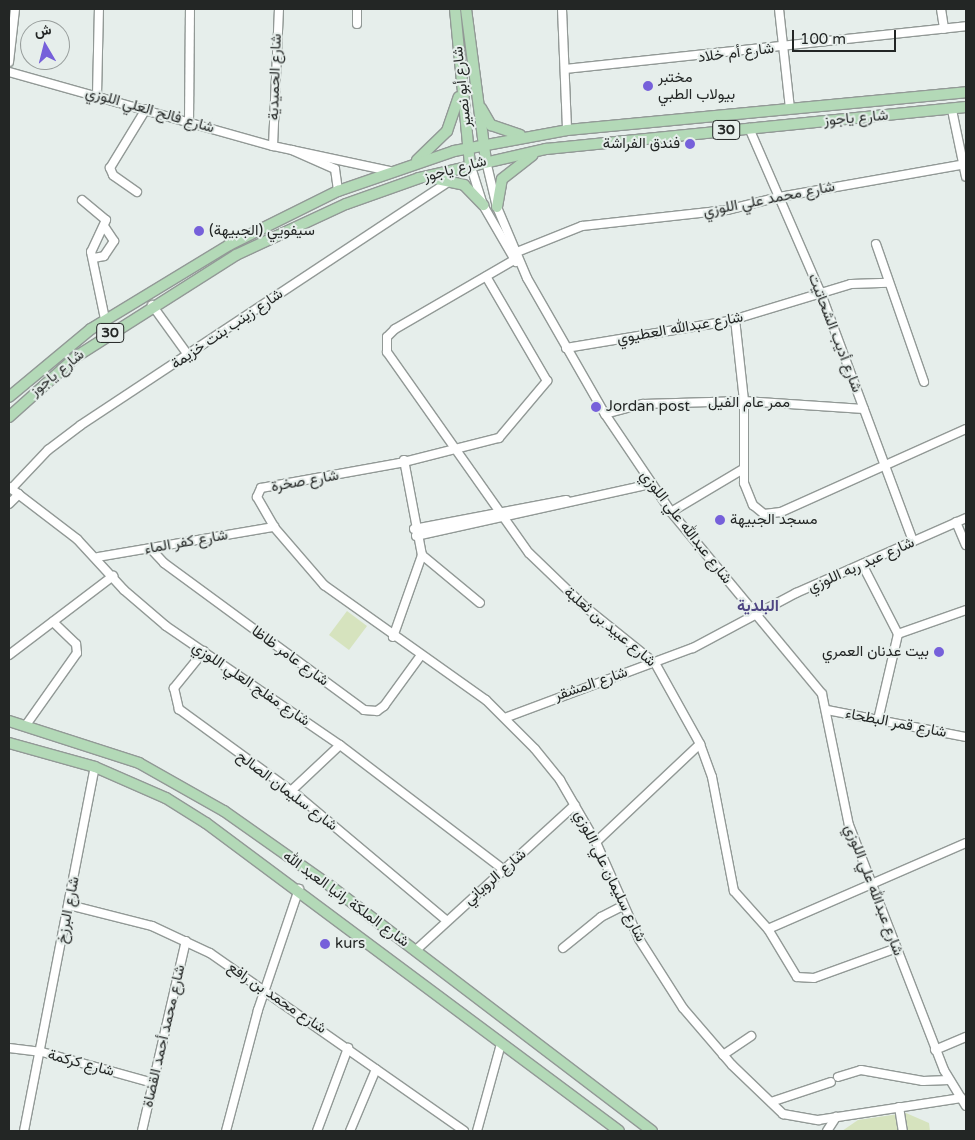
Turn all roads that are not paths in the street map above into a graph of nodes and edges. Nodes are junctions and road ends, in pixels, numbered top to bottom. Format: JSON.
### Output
{"nodes":[{"id":1,"x":15,"y":9,"type":"edge"},
{"id":2,"x":99,"y":9,"type":"edge"},
{"id":3,"x":190,"y":9,"type":"edge"},
{"id":4,"x":279,"y":9,"type":"edge"},
{"id":5,"x":357,"y":9,"type":"edge"},
{"id":6,"x":455,"y":9,"type":"edge"},
{"id":7,"x":466,"y":9,"type":"edge"},
{"id":8,"x":562,"y":9,"type":"edge"},
{"id":9,"x":779,"y":9,"type":"edge"},
{"id":10,"x":940,"y":9,"type":"edge"},
{"id":11,"x":357,"y":24,"type":"dead end"},
{"id":12,"x":966,"y":26,"type":"edge"},
{"id":13,"x":944,"y":29,"type":"junction"},
{"id":14,"x":786,"y":47,"type":"junction"},
{"id":15,"x":9,"y":62,"type":"edge"},
{"id":16,"x":565,"y":69,"type":"junction"},
{"id":17,"x":9,"y":72,"type":"edge"},
{"id":18,"x":461,"y":89,"type":"junction"},
{"id":19,"x":966,"y":92,"type":"edge"},
{"id":20,"x":97,"y":94,"type":"junction"},
{"id":21,"x":475,"y":96,"type":"junction"},
{"id":22,"x":966,"y":107,"type":"edge"},
{"id":23,"x":790,"y":108,"type":"junction"},
{"id":24,"x":146,"y":109,"type":"junction"},
{"id":25,"x":952,"y":110,"type":"junction"},
{"id":26,"x":188,"y":122,"type":"junction"},
{"id":27,"x":748,"y":128,"type":"junction"},
{"id":28,"x":567,"y":130,"type":"junction"},
{"id":29,"x":523,"y":136,"type":"junction"},
{"id":30,"x":483,"y":143,"type":"junction"},
{"id":31,"x":272,"y":146,"type":"junction"},
{"id":32,"x":468,"y":146,"type":"junction"},
{"id":33,"x":291,"y":148,"type":"junction"},
{"id":34,"x":546,"y":149,"type":"junction"},
{"id":35,"x":486,"y":161,"type":"junction"},
{"id":36,"x":470,"y":164,"type":"junction"},
{"id":37,"x":965,"y":164,"type":"edge"},
{"id":38,"x":410,"y":165,"type":"junction"},
{"id":39,"x":390,"y":171,"type":"junction"},
{"id":40,"x":966,"y":177,"type":"edge"},
{"id":41,"x":419,"y":178,"type":"junction"},
{"id":42,"x":452,"y":180,"type":"junction"},
{"id":43,"x":338,"y":191,"type":"junction"},
{"id":44,"x":137,"y":192,"type":"dead end"},
{"id":45,"x":779,"y":197,"type":"junction"},
{"id":46,"x":82,"y":200,"type":"dead end"},
{"id":47,"x":483,"y":205,"type":"junction"},
{"id":48,"x":497,"y":208,"type":"junction"},
{"id":49,"x":104,"y":226,"type":"junction"},
{"id":50,"x":876,"y":244,"type":"dead end"},
{"id":51,"x":515,"y":256,"type":"junction"},
{"id":52,"x":94,"y":258,"type":"junction"},
{"id":53,"x":486,"y":276,"type":"junction"},
{"id":54,"x":888,"y":284,"type":"junction"},
{"id":55,"x":820,"y":291,"type":"junction"},
{"id":56,"x":152,"y":305,"type":"junction"},
{"id":57,"x":735,"y":319,"type":"junction"},
{"id":58,"x":106,"y":320,"type":"junction"},
{"id":59,"x":386,"y":342,"type":"joint"},
{"id":60,"x":566,"y":348,"type":"junction"},
{"id":61,"x":188,"y":355,"type":"junction"},
{"id":62,"x":924,"y":382,"type":"dead end"},
{"id":63,"x":9,"y":395,"type":"edge"},
{"id":64,"x":744,"y":401,"type":"junction"},
{"id":65,"x":864,"y":410,"type":"junction"},
{"id":66,"x":605,"y":414,"type":"junction"},
{"id":67,"x":9,"y":417,"type":"edge"},
{"id":68,"x":966,"y":429,"type":"edge"},
{"id":69,"x":456,"y":450,"type":"junction"},
{"id":70,"x":407,"y":461,"type":"junction"},
{"id":71,"x":885,"y":463,"type":"junction"},
{"id":72,"x":743,"y":469,"type":"junction"},
{"id":73,"x":650,"y":484,"type":"junction"},
{"id":74,"x":10,"y":488,"type":"edge"},
{"id":75,"x":261,"y":488,"type":"joint"},
{"id":76,"x":19,"y":494,"type":"junction"},
{"id":77,"x":9,"y":504,"type":"edge"},
{"id":78,"x":671,"y":512,"type":"junction"},
{"id":79,"x":499,"y":515,"type":"junction"},
{"id":80,"x":966,"y":518,"type":"edge"},
{"id":81,"x":956,"y":522,"type":"junction"},
{"id":82,"x":274,"y":526,"type":"junction"},
{"id":83,"x":415,"y":533,"type":"junction"},
{"id":84,"x":914,"y":541,"type":"junction"},
{"id":85,"x":966,"y":545,"type":"edge"},
{"id":86,"x":150,"y":549,"type":"junction"},
{"id":87,"x":422,"y":555,"type":"junction"},
{"id":88,"x":98,"y":557,"type":"junction"},
{"id":89,"x":862,"y":564,"type":"junction"},
{"id":90,"x":113,"y":576,"type":"junction"},
{"id":91,"x":480,"y":603,"type":"dead end"},
{"id":92,"x":966,"y":610,"type":"edge"},
{"id":93,"x":757,"y":615,"type":"junction"},
{"id":94,"x":53,"y":622,"type":"junction"},
{"id":95,"x":898,"y":634,"type":"junction"},
{"id":96,"x":393,"y":637,"type":"junction"},
{"id":97,"x":204,"y":651,"type":"junction"},
{"id":98,"x":421,"y":655,"type":"junction"},
{"id":99,"x":9,"y":656,"type":"edge"},
{"id":100,"x":655,"y":663,"type":"junction"},
{"id":101,"x":827,"y":710,"type":"junction"},
{"id":102,"x":507,"y":717,"type":"junction"},
{"id":103,"x":878,"y":720,"type":"junction"},
{"id":104,"x":9,"y":721,"type":"edge"},
{"id":105,"x":26,"y":726,"type":"junction"},
{"id":106,"x":966,"y":737,"type":"edge"},
{"id":107,"x":9,"y":743,"type":"edge"},
{"id":108,"x":700,"y":744,"type":"junction"},
{"id":109,"x":340,"y":745,"type":"junction"},
{"id":110,"x":95,"y":767,"type":"junction"},
{"id":111,"x":291,"y":791,"type":"junction"},
{"id":112,"x":575,"y":805,"type":"junction"},
{"id":113,"x":596,"y":842,"type":"junction"},
{"id":114,"x":966,"y":843,"type":"edge"},
{"id":115,"x":504,"y":870,"type":"junction"},
{"id":116,"x":872,"y":884,"type":"junction"},
{"id":117,"x":299,"y":889,"type":"junction"},
{"id":118,"x":69,"y":905,"type":"junction"},
{"id":119,"x":623,"y":906,"type":"junction"},
{"id":120,"x":446,"y":920,"type":"junction"},
{"id":121,"x":768,"y":929,"type":"junction"},
{"id":122,"x":186,"y":941,"type":"junction"},
{"id":123,"x":563,"y":948,"type":"dead end"},
{"id":124,"x":897,"y":948,"type":"junction"},
{"id":125,"x":416,"y":950,"type":"junction"},
{"id":126,"x":266,"y":989,"type":"junction"},
{"id":127,"x":751,"y":1036,"type":"dead end"},
{"id":128,"x":966,"y":1038,"type":"edge"},
{"id":129,"x":501,"y":1044,"type":"junction"},
{"id":130,"x":9,"y":1048,"type":"edge"},
{"id":131,"x":348,"y":1048,"type":"junction"},
{"id":132,"x":935,"y":1050,"type":"junction"},
{"id":133,"x":42,"y":1052,"type":"junction"},
{"id":134,"x":723,"y":1055,"type":"junction"},
{"id":135,"x":376,"y":1069,"type":"junction"},
{"id":136,"x":838,"y":1077,"type":"dead end"},
{"id":137,"x":949,"y":1080,"type":"junction"},
{"id":138,"x":831,"y":1082,"type":"dead end"},
{"id":139,"x":153,"y":1083,"type":"junction"},
{"id":140,"x":961,"y":1098,"type":"junction"},
{"id":141,"x":771,"y":1102,"type":"junction"},
{"id":142,"x":966,"y":1106,"type":"edge"},
{"id":143,"x":899,"y":1107,"type":"junction"},
{"id":144,"x":836,"y":1117,"type":"junction"},
{"id":145,"x":24,"y":1131,"type":"edge"},
{"id":146,"x":142,"y":1131,"type":"edge"},
{"id":147,"x":226,"y":1131,"type":"edge"},
{"id":148,"x":318,"y":1131,"type":"edge"},
{"id":149,"x":350,"y":1131,"type":"edge"},
{"id":150,"x":464,"y":1131,"type":"edge"},
{"id":151,"x":477,"y":1131,"type":"edge"},
{"id":152,"x":618,"y":1131,"type":"edge"},
{"id":153,"x":652,"y":1131,"type":"edge"},
{"id":154,"x":827,"y":1131,"type":"edge"},
{"id":155,"x":903,"y":1131,"type":"edge"}],
"edges":[{"from":1,"to":15,"type":"street"},
{"from":2,"to":20,"type":"street"},
{"from":3,"to":26,"type":"street"},
{"from":4,"to":31,"type":"street","name":"شارع الحميدية"},
{"from":5,"to":11,"type":"street"},
{"from":6,"to":18,"type":"main road","name":"شارع أبو نصير"},
{"from":7,"to":21,"type":"main road","name":"شارع أبو نصير"},
{"from":8,"to":16,"type":"street"},
{"from":9,"to":14,"type":"street"},
{"from":10,"to":13,"type":"street"},
{"from":12,"to":13,"type":"street","name":"شارع أم خلاد"},
{"from":13,"to":14,"type":"street","name":"شارع أم خلاد"},
{"from":14,"to":16,"type":"street","name":"شارع أم خلاد"},
{"from":14,"to":23,"type":"street"},
{"from":16,"to":28,"type":"street"},
{"from":17,"to":20,"type":"street","name":"شارع فالح العلي اللوزي"},
{"from":18,"to":32,"type":"main road","name":"شارع أبو نصير"},
{"from":18,"to":38,"type":"main road"},
{"from":19,"to":23,"type":"main road","name":"شارع ياجوز","number":"30"},
{"from":20,"to":24,"type":"street","name":"شارع فالح العلي اللوزي"},
{"from":21,"to":29,"type":"main road"},
{"from":21,"to":30,"type":"main road","name":"شارع أبو نصير"},
{"from":22,"to":25,"type":"main road","name":"شارع ياجوز","number":"30"},
{"from":23,"to":28,"type":"main road","name":"شارع ياجوز","number":"30"},
{"from":24,"to":26,"type":"street","name":"شارع فالح العلي اللوزي"},
{"from":24,"to":44,"type":"street"},
{"from":25,"to":27,"type":"main road","name":"شارع ياجوز","number":"30"},
{"from":25,"to":37,"type":"street"},
{"from":26,"to":31,"type":"street","name":"شارع فالح العلي اللوزي"},
{"from":27,"to":34,"type":"main road","name":"شارع ياجوز","number":"30"},
{"from":27,"to":45,"type":"street","name":"شارع أديب الشحاتيت"},
{"from":28,"to":29,"type":"main road","name":"شارع ياجوز","number":"30"},
{"from":29,"to":30,"type":"main road","name":"شارع ياجوز","number":"30"},
{"from":30,"to":32,"type":"main road","name":"شارع ياجوز","number":"30"},
{"from":30,"to":35,"type":"main road","name":"شارع أبو نصير"},
{"from":31,"to":33,"type":"street","name":"شارع فالح العلي اللوزي"},
{"from":32,"to":36,"type":"main road","name":"شارع أبو نصير"},
{"from":32,"to":38,"type":"main road","name":"شارع ياجوز","number":"30"},
{"from":33,"to":39,"type":"street","name":"شارع فالح العلي اللوزي"},
{"from":33,"to":43,"type":"street","name":"شارع فالح العلي اللوزي"},
{"from":34,"to":35,"type":"main road","name":"شارع ياجوز","number":"30"},
{"from":34,"to":48,"type":"main road"},
{"from":35,"to":36,"type":"main road","name":"شارع ياجوز","number":"30"},
{"from":35,"to":48,"type":"street","name":"شارع عبدالله علي اللوزي"},
{"from":36,"to":41,"type":"main road","name":"شارع ياجوز","number":"30"},
{"from":36,"to":47,"type":"street","name":"شارع عبدالله علي اللوزي"},
{"from":37,"to":40,"type":"street"},
{"from":37,"to":45,"type":"street","name":"شارع محمد علي اللوزي"},
{"from":38,"to":39,"type":"main road","name":"شارع ياجوز","number":"30"},
{"from":39,"to":43,"type":"main road","name":"شارع ياجوز","number":"30"},
{"from":41,"to":42,"type":"main road"},
{"from":41,"to":56,"type":"main road","name":"شارع ياجوز","number":"30"},
{"from":42,"to":47,"type":"main road"},
{"from":42,"to":61,"type":"street","name":"شارع زينب بنت خزيمة"},
{"from":43,"to":58,"type":"main road","name":"شارع ياجوز","number":"30"},
{"from":45,"to":51,"type":"street","name":"شارع محمد علي اللوزي"},
{"from":45,"to":55,"type":"street","name":"شارع أديب الشحاتيت"},
{"from":46,"to":49,"type":"street"},
{"from":47,"to":51,"type":"street","name":"شارع عبدالله علي اللوزي"},
{"from":48,"to":51,"type":"street","name":"شارع عبدالله علي اللوزي"},
{"from":49,"to":52,"type":"street"},
{"from":49,"to":52,"type":"street"},
{"from":50,"to":54,"type":"street"},
{"from":51,"to":53,"type":"street","name":"شارع محمد علي اللوزي"},
{"from":51,"to":60,"type":"street","name":"شارع عبدالله علي اللوزي"},
{"from":52,"to":58,"type":"street"},
{"from":53,"to":59,"type":"street","name":"شارع محمد علي اللوزي"},
{"from":53,"to":69,"type":"street","name":"شارع صخرة"},
{"from":54,"to":55,"type":"street","name":"شارع عبدالله العطيوي"},
{"from":54,"to":62,"type":"street"},
{"from":55,"to":57,"type":"street","name":"شارع عبدالله العطيوي"},
{"from":55,"to":65,"type":"street","name":"شارع أديب الشحاتيت"},
{"from":56,"to":61,"type":"street"},
{"from":56,"to":67,"type":"main road","name":"شارع ياجوز","number":"30"},
{"from":57,"to":60,"type":"street","name":"شارع عبدالله العطيوي"},
{"from":57,"to":64,"type":"street"},
{"from":58,"to":63,"type":"main road","name":"شارع ياجوز","number":"30"},
{"from":59,"to":69,"type":"street","name":"شارع عبيد بن ثعلبة"},
{"from":60,"to":66,"type":"street","name":"شارع عبدالله علي اللوزي"},
{"from":61,"to":74,"type":"street","name":"شارع زينب بنت خزيمة"},
{"from":64,"to":65,"type":"street","name":"ممر عام الفيل"},
{"from":64,"to":66,"type":"street","name":"ممر عام الفيل"},
{"from":64,"to":72,"type":"street"},
{"from":65,"to":71,"type":"street","name":"شارع أديب الشحاتيت"},
{"from":66,"to":73,"type":"street","name":"شارع عبدالله علي اللوزي"},
{"from":68,"to":71,"type":"street"},
{"from":69,"to":70,"type":"street","name":"شارع صخرة"},
{"from":69,"to":79,"type":"street","name":"شارع عبيد بن ثعلبة"},
{"from":70,"to":75,"type":"street","name":"شارع صخرة"},
{"from":70,"to":83,"type":"street"},
{"from":71,"to":72,"type":"street"},
{"from":71,"to":84,"type":"street","name":"شارع أديب الشحاتيت"},
{"from":72,"to":78,"type":"street"},
{"from":73,"to":78,"type":"street","name":"شارع عبدالله علي اللوزي"},
{"from":73,"to":79,"type":"street"},
{"from":74,"to":76,"type":"street","name":"شارع مفلح العلي اللوزي"},
{"from":75,"to":82,"type":"street","name":"شارع سليمان علي اللوزي"},
{"from":76,"to":77,"type":"street"},
{"from":76,"to":88,"type":"street","name":"شارع مفلح العلي اللوزي"},
{"from":78,"to":93,"type":"street","name":"شارع عبدالله علي اللوزي"},
{"from":79,"to":83,"type":"street"},
{"from":79,"to":100,"type":"street","name":"شارع عبيد بن ثعلبة"},
{"from":80,"to":81,"type":"street","name":"شارع عبد ربه اللوزي"},
{"from":81,"to":84,"type":"street","name":"شارع عبد ربه اللوزي"},
{"from":81,"to":85,"type":"street"},
{"from":82,"to":86,"type":"street","name":"شارع كفر الماء"},
{"from":82,"to":96,"type":"street","name":"شارع سليمان علي اللوزي"},
{"from":83,"to":87,"type":"street"},
{"from":84,"to":89,"type":"street","name":"شارع عبد ربه اللوزي"},
{"from":86,"to":88,"type":"street","name":"شارع كفر الماء"},
{"from":86,"to":98,"type":"street","name":"شارع عامر ظاظا"},
{"from":87,"to":91,"type":"street"},
{"from":87,"to":96,"type":"street"},
{"from":88,"to":90,"type":"street","name":"شارع مفلح العلي اللوزي"},
{"from":89,"to":93,"type":"street","name":"شارع عبد ربه اللوزي"},
{"from":89,"to":95,"type":"street"},
{"from":90,"to":94,"type":"street"},
{"from":90,"to":97,"type":"street","name":"شارع مفلح العلي اللوزي"},
{"from":92,"to":95,"type":"street"},
{"from":93,"to":100,"type":"street","name":"شارع المشقر"},
{"from":93,"to":101,"type":"street","name":"شارع عبدالله علي اللوزي"},
{"from":94,"to":99,"type":"street"},
{"from":94,"to":105,"type":"street"},
{"from":95,"to":103,"type":"street"},
{"from":96,"to":98,"type":"street","name":"شارع سليمان علي اللوزي"},
{"from":97,"to":109,"type":"street","name":"شارع مفلح العلي اللوزي"},
{"from":97,"to":111,"type":"street","name":"شارع سليمان الصالح"},
{"from":98,"to":102,"type":"street","name":"شارع سليمان علي اللوزي"},
{"from":100,"to":102,"type":"street","name":"شارع المشقر"},
{"from":100,"to":108,"type":"street","name":"شارع عبيد بن ثعلبة"},
{"from":101,"to":103,"type":"street","name":"شارع قمر البطحاء"},
{"from":101,"to":116,"type":"street","name":"شارع عبدالله علي اللوزي"},
{"from":102,"to":112,"type":"street","name":"شارع سليمان علي اللوزي"},
{"from":103,"to":106,"type":"street","name":"شارع قمر البطحاء"},
{"from":104,"to":105,"type":"main road","name":"شارع الملكة رانيا العبد الله"},
{"from":105,"to":125,"type":"main road","name":"شارع الملكة رانيا العبد الله"},
{"from":107,"to":110,"type":"main road","name":"شارع الملكة رانيا العبد الله"},
{"from":108,"to":113,"type":"street"},
{"from":108,"to":121,"type":"street","name":"شارع عبيد بن ثعلبة"},
{"from":109,"to":111,"type":"street"},
{"from":109,"to":115,"type":"street","name":"شارع مفلح العلي اللوزي"},
{"from":110,"to":117,"type":"main road","name":"شارع الملكة رانيا العبد الله"},
{"from":110,"to":118,"type":"street","name":"شارع البرزخ"},
{"from":111,"to":120,"type":"street","name":"شارع سليمان الصالح"},
{"from":112,"to":113,"type":"street","name":"شارع سليمان علي اللوزي"},
{"from":112,"to":115,"type":"street","name":"شارع الروياني"},
{"from":113,"to":119,"type":"street","name":"شارع سليمان علي اللوزي"},
{"from":114,"to":116,"type":"street"},
{"from":115,"to":120,"type":"street","name":"شارع الروياني"},
{"from":116,"to":121,"type":"street"},
{"from":116,"to":124,"type":"street","name":"شارع عبدالله علي اللوزي"},
{"from":117,"to":126,"type":"street"},
{"from":117,"to":129,"type":"main road","name":"شارع الملكة رانيا العبد الله"},
{"from":118,"to":122,"type":"street","name":"شارع محمد بن رافع"},
{"from":118,"to":133,"type":"street","name":"شارع البرزخ"},
{"from":119,"to":123,"type":"street"},
{"from":119,"to":134,"type":"street","name":"شارع سليمان علي اللوزي"},
{"from":120,"to":125,"type":"street","name":"شارع الروياني"},
{"from":121,"to":124,"type":"street","name":"شارع عبيد بن ثعلبة"},
{"from":122,"to":126,"type":"street","name":"شارع محمد بن رافع"},
{"from":122,"to":139,"type":"street","name":"شارع محمد أحمد القضاة"},
{"from":124,"to":132,"type":"street","name":"شارع عبدالله علي اللوزي"},
{"from":125,"to":153,"type":"main road","name":"شارع الملكة رانيا العبد الله"},
{"from":126,"to":131,"type":"street","name":"شارع محمد بن رافع"},
{"from":126,"to":147,"type":"street"},
{"from":127,"to":134,"type":"street"},
{"from":128,"to":132,"type":"street"},
{"from":129,"to":151,"type":"street"},
{"from":129,"to":152,"type":"main road","name":"شارع الملكة رانيا العبد الله"},
{"from":130,"to":133,"type":"street","name":"شارع كركمة"},
{"from":131,"to":135,"type":"street","name":"شارع محمد بن رافع"},
{"from":131,"to":148,"type":"street"},
{"from":132,"to":137,"type":"street","name":"شارع عبدالله علي اللوزي"},
{"from":133,"to":139,"type":"street","name":"شارع كركمة"},
{"from":133,"to":145,"type":"street","name":"شارع البرزخ"},
{"from":134,"to":141,"type":"street","name":"شارع سليمان علي اللوزي"},
{"from":135,"to":149,"type":"street"},
{"from":135,"to":150,"type":"street","name":"شارع محمد بن رافع"},
{"from":136,"to":137,"type":"street"},
{"from":137,"to":140,"type":"street","name":"شارع عبدالله علي اللوزي"},
{"from":138,"to":141,"type":"street"},
{"from":139,"to":146,"type":"street","name":"شارع محمد أحمد القضاة"},
{"from":140,"to":142,"type":"street","name":"شارع عبدالله علي اللوزي"},
{"from":140,"to":143,"type":"street","name":"شارع سليمان علي اللوزي"},
{"from":141,"to":144,"type":"street","name":"شارع سليمان علي اللوزي"},
{"from":143,"to":144,"type":"street","name":"شارع سليمان علي اللوزي"},
{"from":143,"to":155,"type":"street"},
{"from":144,"to":154,"type":"street"}]}
